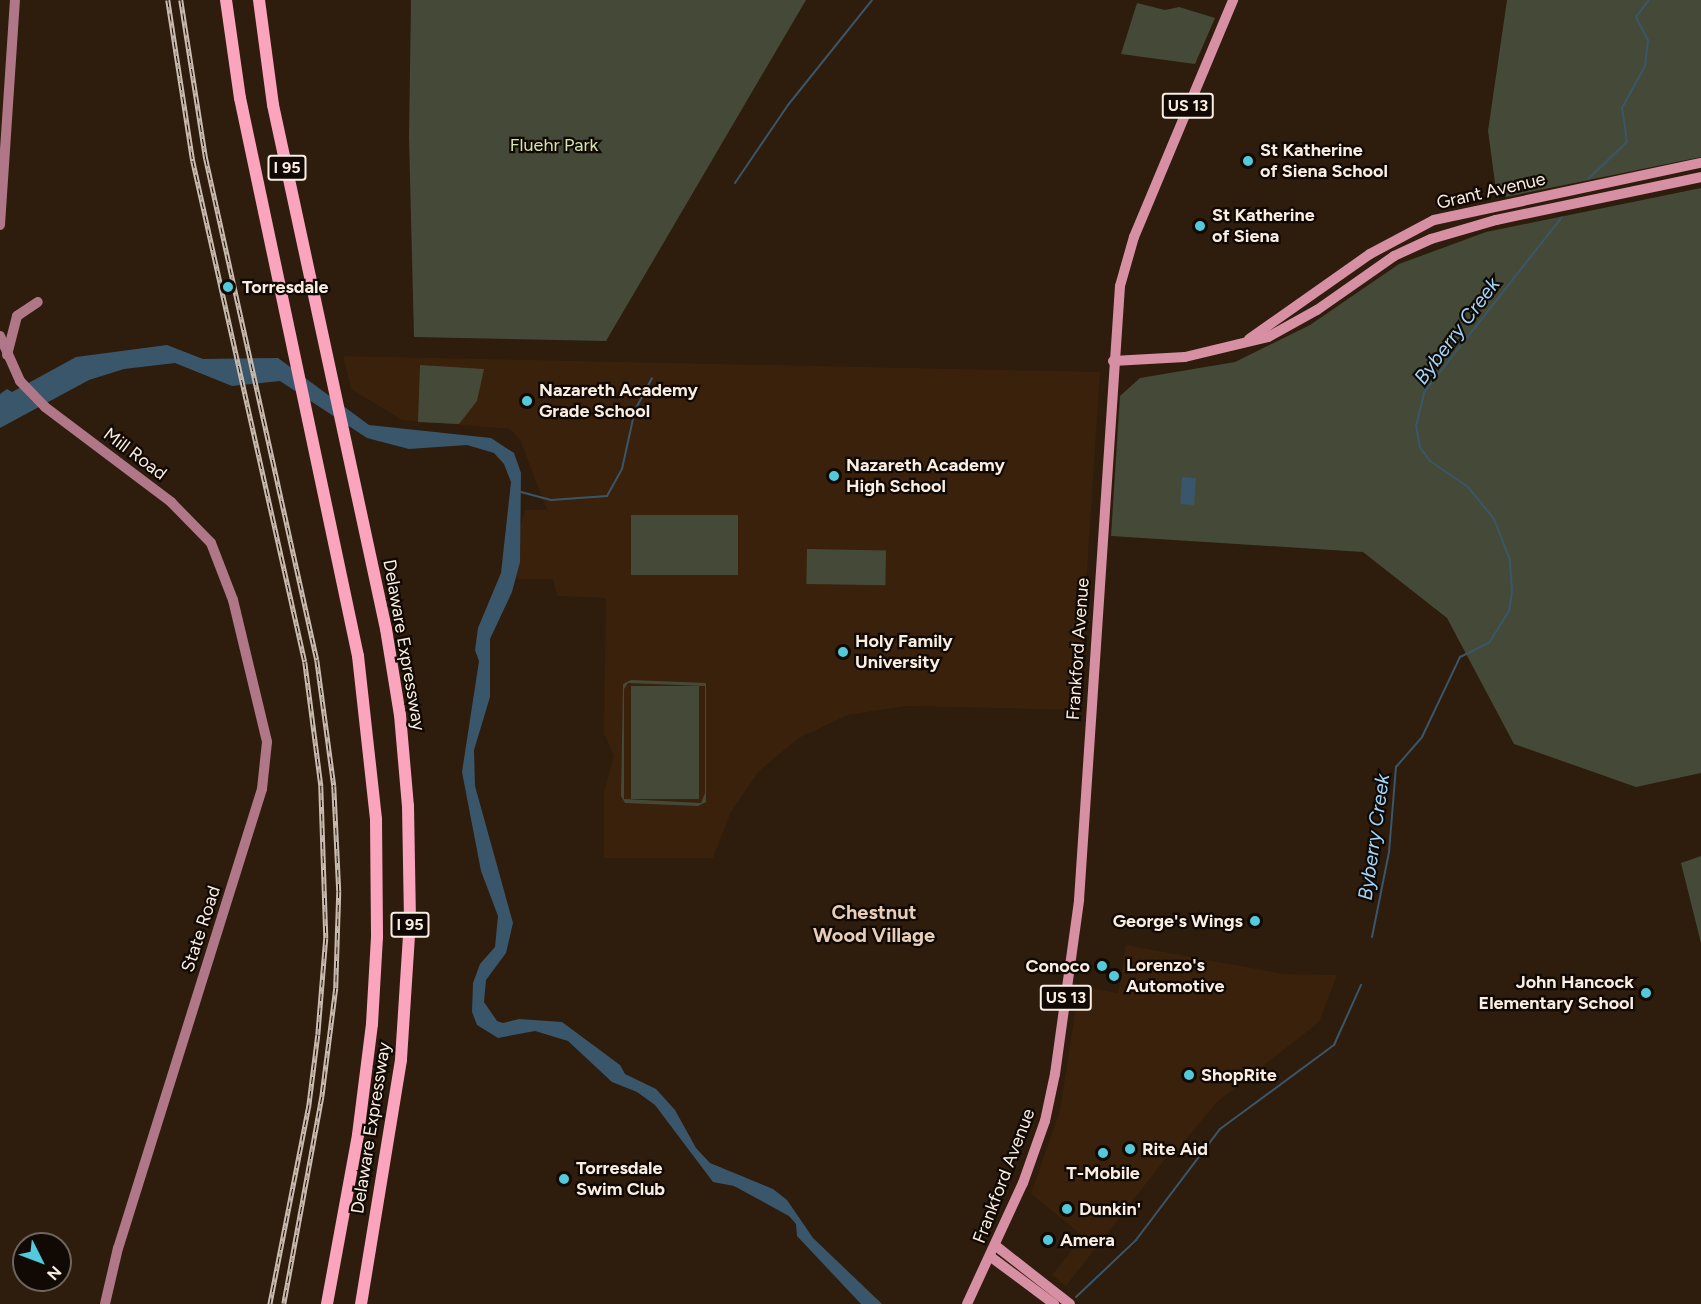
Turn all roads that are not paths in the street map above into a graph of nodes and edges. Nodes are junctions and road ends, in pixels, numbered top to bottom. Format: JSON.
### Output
{"nodes":[{"id":1,"x":15,"y":0,"type":"edge"},
{"id":2,"x":226,"y":0,"type":"edge"},
{"id":3,"x":259,"y":0,"type":"edge"},
{"id":4,"x":1233,"y":0,"type":"edge"},
{"id":5,"x":1701,"y":163,"type":"edge"},
{"id":6,"x":1701,"y":177,"type":"edge"},
{"id":7,"x":0,"y":225,"type":"edge"},
{"id":8,"x":38,"y":302,"type":"dead end"},
{"id":9,"x":0,"y":336,"type":"edge"},
{"id":10,"x":1249,"y":339,"type":"junction"},
{"id":11,"x":7,"y":356,"type":"junction"},
{"id":12,"x":1113,"y":361,"type":"junction"},
{"id":13,"x":220,"y":562,"type":"joint"},
{"id":14,"x":994,"y":1252,"type":"junction"},
{"id":15,"x":105,"y":1304,"type":"edge"},
{"id":16,"x":327,"y":1304,"type":"edge"},
{"id":17,"x":361,"y":1304,"type":"edge"},
{"id":18,"x":967,"y":1304,"type":"edge"},
{"id":19,"x":1054,"y":1304,"type":"edge"},
{"id":20,"x":1070,"y":1304,"type":"edge"}],
"edges":[{"from":1,"to":7,"type":"main road"},
{"from":2,"to":16,"type":"highway","name":"Delaware Expressway","number":"I 95"},
{"from":3,"to":17,"type":"highway","name":"Delaware Expressway","number":"I 95"},
{"from":4,"to":12,"type":"main road","name":"Frankford Avenue","number":"US 13"},
{"from":5,"to":10,"type":"main road","name":"Grant Avenue"},
{"from":6,"to":10,"type":"main road","name":"Grant Avenue"},
{"from":8,"to":11,"type":"main road"},
{"from":9,"to":11,"type":"main road"},
{"from":10,"to":12,"type":"main road","name":"Grant Avenue"},
{"from":11,"to":13,"type":"main road","name":"Mill Road"},
{"from":12,"to":14,"type":"main road","name":"Frankford Avenue","number":"US 13"},
{"from":13,"to":15,"type":"main road","name":"State Road"},
{"from":14,"to":18,"type":"main road","name":"Frankford Avenue","number":"US 13"},
{"from":14,"to":19,"type":"main road"},
{"from":14,"to":20,"type":"main road"}]}
